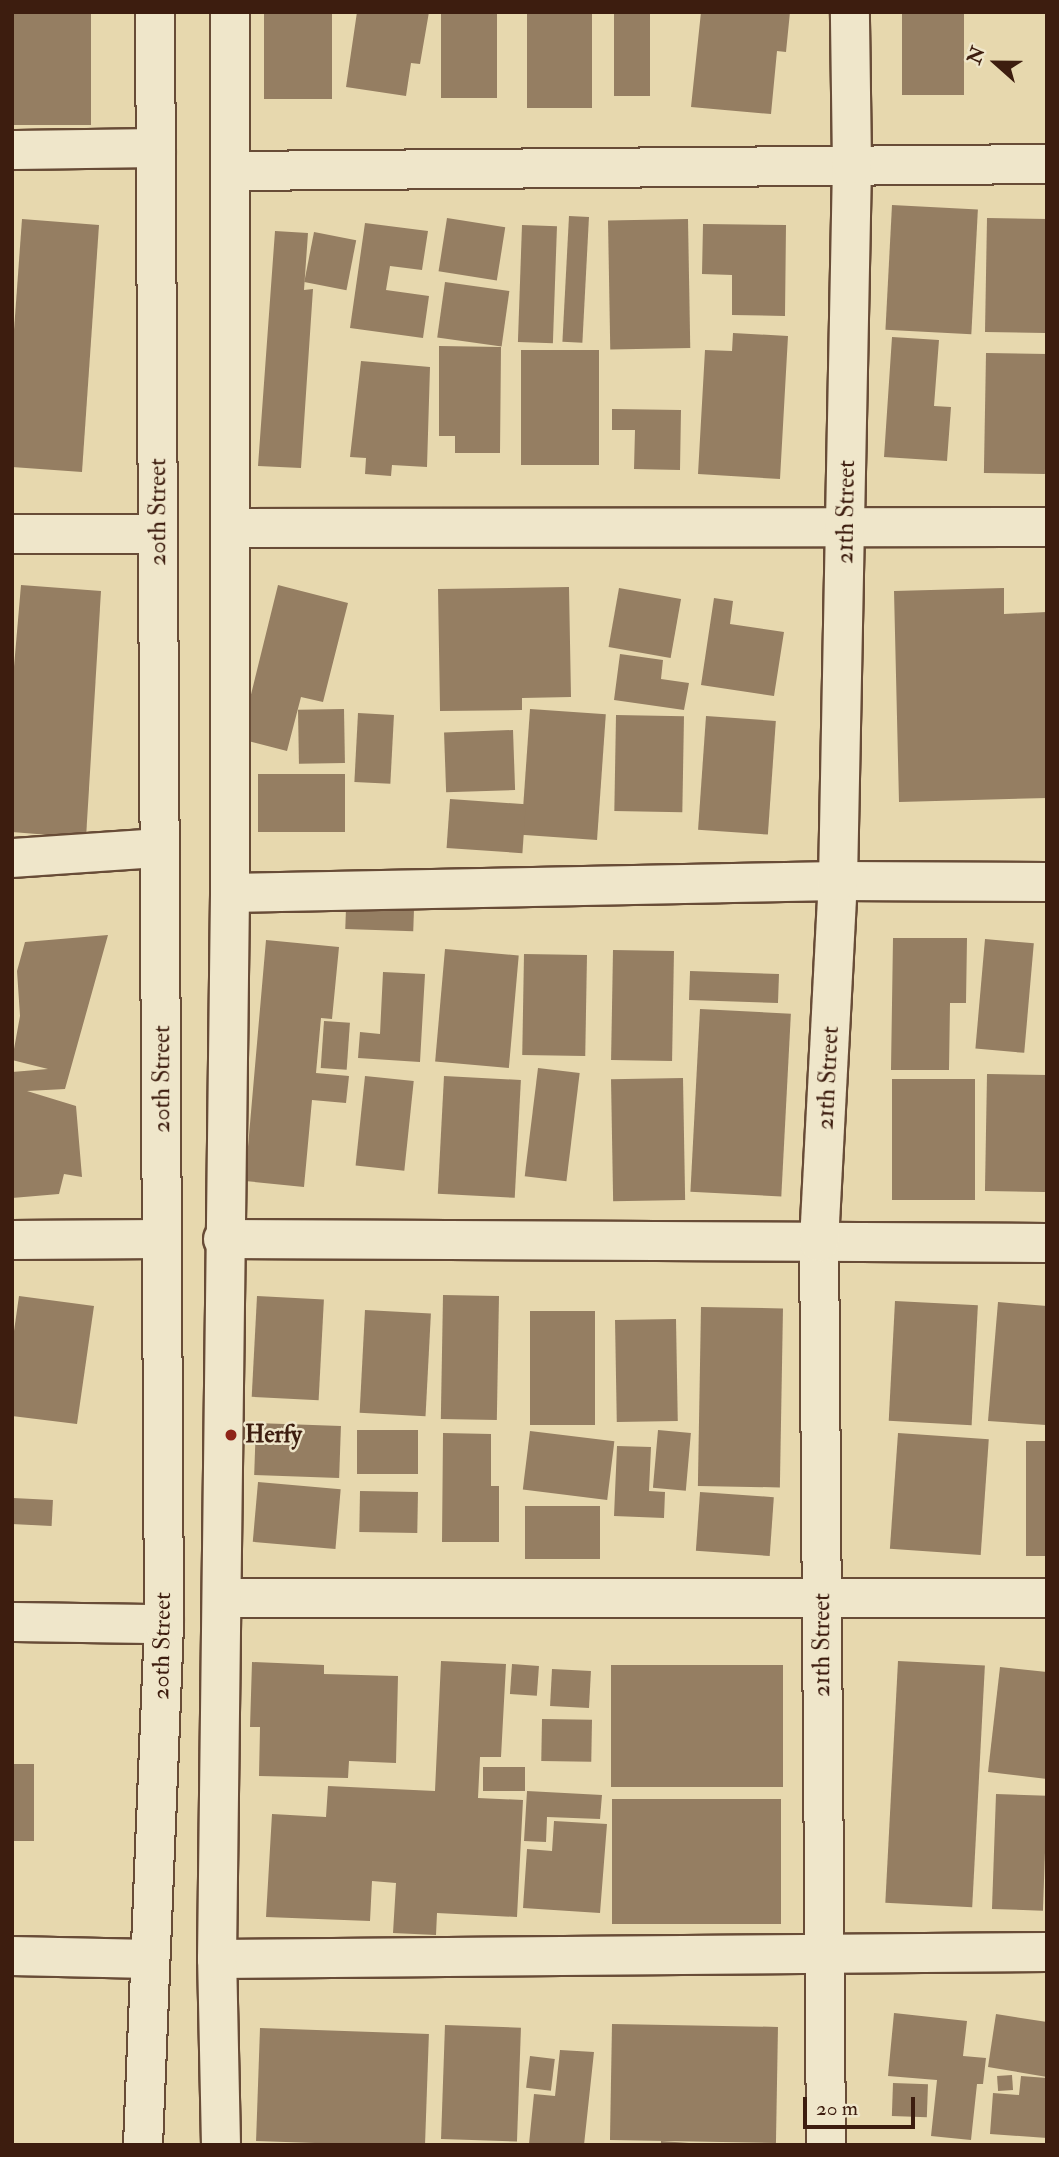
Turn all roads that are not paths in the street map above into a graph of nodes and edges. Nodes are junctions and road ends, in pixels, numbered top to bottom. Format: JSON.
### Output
{"nodes":[{"id":1,"x":155,"y":12,"type":"edge"},
{"id":2,"x":230,"y":12,"type":"edge"},
{"id":3,"x":850,"y":12,"type":"edge"},
{"id":4,"x":156,"y":148,"type":"junction"},
{"id":5,"x":12,"y":150,"type":"edge"},
{"id":6,"x":852,"y":164,"type":"junction"},
{"id":7,"x":1047,"y":164,"type":"edge"},
{"id":8,"x":232,"y":172,"type":"junction"},
{"id":9,"x":846,"y":526,"type":"junction"},
{"id":10,"x":1047,"y":527,"type":"edge"},
{"id":11,"x":231,"y":528,"type":"junction"},
{"id":12,"x":12,"y":534,"type":"edge"},
{"id":13,"x":158,"y":534,"type":"junction"},
{"id":14,"x":160,"y":848,"type":"junction"},
{"id":15,"x":12,"y":858,"type":"edge"},
{"id":16,"x":838,"y":881,"type":"junction"},
{"id":17,"x":1047,"y":882,"type":"edge"},
{"id":18,"x":230,"y":893,"type":"junction"},
{"id":19,"x":162,"y":1239,"type":"junction"},
{"id":20,"x":223,"y":1239,"type":"junction"},
{"id":21,"x":12,"y":1240,"type":"edge"},
{"id":22,"x":819,"y":1242,"type":"junction"},
{"id":23,"x":1047,"y":1243,"type":"edge"},
{"id":24,"x":225,"y":1598,"type":"junction"},
{"id":25,"x":822,"y":1598,"type":"junction"},
{"id":26,"x":1047,"y":1598,"type":"edge"},
{"id":27,"x":12,"y":1622,"type":"edge"},
{"id":28,"x":164,"y":1624,"type":"junction"},
{"id":29,"x":825,"y":1952,"type":"junction"},
{"id":30,"x":1047,"y":1952,"type":"edge"},
{"id":31,"x":12,"y":1956,"type":"edge"},
{"id":32,"x":150,"y":1959,"type":"junction"},
{"id":33,"x":217,"y":1959,"type":"junction"},
{"id":34,"x":143,"y":2145,"type":"edge"},
{"id":35,"x":221,"y":2145,"type":"edge"},
{"id":36,"x":826,"y":2145,"type":"edge"}],
"edges":[{"from":1,"to":4,"type":"street","name":"20th Street"},
{"from":2,"to":8,"type":"street"},
{"from":3,"to":6,"type":"street","name":"21th Street"},
{"from":4,"to":5,"type":"street"},
{"from":4,"to":13,"type":"street","name":"20th Street"},
{"from":6,"to":7,"type":"street"},
{"from":6,"to":8,"type":"street"},
{"from":6,"to":9,"type":"street","name":"21th Street"},
{"from":8,"to":11,"type":"street"},
{"from":9,"to":10,"type":"street"},
{"from":9,"to":11,"type":"street"},
{"from":9,"to":16,"type":"street","name":"21th Street"},
{"from":11,"to":18,"type":"street"},
{"from":12,"to":13,"type":"street"},
{"from":13,"to":14,"type":"street","name":"20th Street"},
{"from":14,"to":15,"type":"street"},
{"from":14,"to":19,"type":"street","name":"20th Street"},
{"from":16,"to":17,"type":"street"},
{"from":16,"to":18,"type":"street"},
{"from":16,"to":22,"type":"street","name":"21th Street"},
{"from":18,"to":20,"type":"street"},
{"from":19,"to":21,"type":"street"},
{"from":19,"to":28,"type":"street","name":"20th Street"},
{"from":20,"to":22,"type":"street"},
{"from":20,"to":24,"type":"street"},
{"from":22,"to":23,"type":"street"},
{"from":22,"to":25,"type":"street","name":"21th Street"},
{"from":24,"to":25,"type":"street"},
{"from":24,"to":33,"type":"street"},
{"from":25,"to":26,"type":"street"},
{"from":25,"to":29,"type":"street","name":"21th Street"},
{"from":27,"to":28,"type":"street"},
{"from":28,"to":32,"type":"street","name":"20th Street"},
{"from":29,"to":30,"type":"street"},
{"from":29,"to":33,"type":"street"},
{"from":29,"to":36,"type":"street","name":"21th Street"},
{"from":31,"to":32,"type":"street"},
{"from":32,"to":34,"type":"street","name":"20th Street"},
{"from":33,"to":35,"type":"street"}]}
